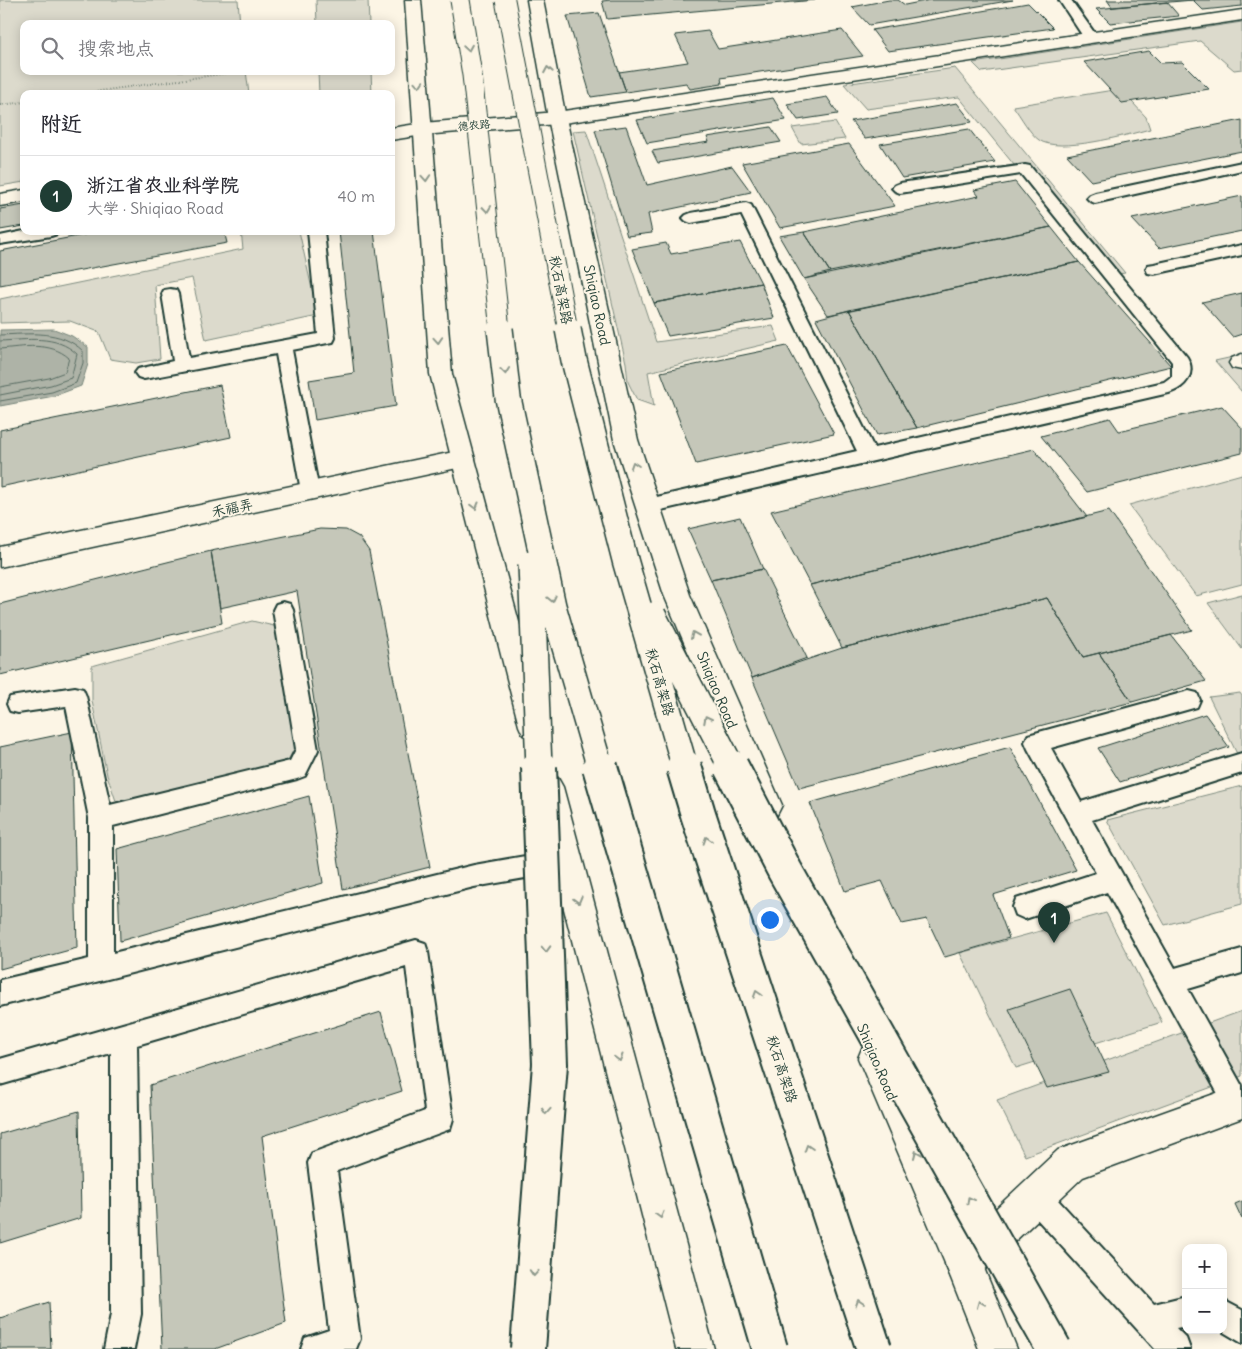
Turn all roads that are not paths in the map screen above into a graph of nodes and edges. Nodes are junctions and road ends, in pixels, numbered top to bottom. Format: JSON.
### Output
{"nodes":[{"id":1,"x":413,"y":0,"type":"edge"},
{"id":2,"x":460,"y":0,"type":"edge"},
{"id":3,"x":505,"y":0,"type":"edge"},
{"id":4,"x":535,"y":0,"type":"edge"},
{"id":5,"x":1065,"y":0,"type":"edge"},
{"id":6,"x":1242,"y":15,"type":"edge"},
{"id":7,"x":1091,"y":38,"type":"junction"},
{"id":8,"x":557,"y":118,"type":"junction"},
{"id":9,"x":423,"y":129,"type":"junction"},
{"id":10,"x":395,"y":133,"type":"edge"},
{"id":11,"x":1242,"y":166,"type":"edge"},
{"id":12,"x":900,"y":188,"type":"dead end"},
{"id":13,"x":20,"y":197,"type":"edge"},
{"id":14,"x":1095,"y":198,"type":"dead end"},
{"id":15,"x":0,"y":200,"type":"edge"},
{"id":16,"x":691,"y":218,"type":"dead end"},
{"id":17,"x":29,"y":235,"type":"edge"},
{"id":18,"x":316,"y":235,"type":"edge"},
{"id":19,"x":2,"y":240,"type":"dead end"},
{"id":20,"x":1242,"y":250,"type":"edge"},
{"id":21,"x":1154,"y":269,"type":"dead end"},
{"id":22,"x":170,"y":294,"type":"dead end"},
{"id":23,"x":283,"y":346,"type":"junction"},
{"id":24,"x":182,"y":365,"type":"junction"},
{"id":25,"x":144,"y":373,"type":"dead end"},
{"id":26,"x":869,"y":456,"type":"junction"},
{"id":27,"x":463,"y":459,"type":"junction"},
{"id":28,"x":310,"y":491,"type":"junction"},
{"id":29,"x":529,"y":498,"type":"junction"},
{"id":30,"x":648,"y":506,"type":"junction"},
{"id":31,"x":0,"y":557,"type":"edge"},
{"id":32,"x":625,"y":560,"type":"junction"},
{"id":33,"x":284,"y":610,"type":"dead end"},
{"id":34,"x":1189,"y":700,"type":"dead end"},
{"id":35,"x":18,"y":704,"type":"dead end"},
{"id":36,"x":1241,"y":763,"type":"edge"},
{"id":37,"x":1076,"y":814,"type":"junction"},
{"id":38,"x":101,"y":818,"type":"junction"},
{"id":39,"x":567,"y":859,"type":"junction"},
{"id":40,"x":1112,"y":879,"type":"junction"},
{"id":41,"x":1025,"y":907,"type":"dead end"},
{"id":42,"x":1242,"y":961,"type":"edge"},
{"id":43,"x":100,"y":968,"type":"junction"},
{"id":44,"x":1170,"y":982,"type":"junction"},
{"id":45,"x":0,"y":993,"type":"edge"},
{"id":46,"x":124,"y":1036,"type":"junction"},
{"id":47,"x":0,"y":1072,"type":"edge"},
{"id":48,"x":1240,"y":1102,"type":"edge"},
{"id":49,"x":1036,"y":1197,"type":"junction"},
{"id":50,"x":964,"y":1264,"type":"junction"},
{"id":51,"x":1182,"y":1312,"type":"edge"},
{"id":52,"x":1227,"y":1318,"type":"edge"},
{"id":53,"x":1148,"y":1320,"type":"junction"},
{"id":54,"x":1242,"y":1328,"type":"edge"},
{"id":55,"x":119,"y":1349,"type":"edge"},
{"id":56,"x":316,"y":1349,"type":"edge"},
{"id":57,"x":528,"y":1349,"type":"edge"},
{"id":58,"x":695,"y":1349,"type":"edge"},
{"id":59,"x":770,"y":1349,"type":"edge"},
{"id":60,"x":874,"y":1349,"type":"edge"},
{"id":61,"x":998,"y":1349,"type":"edge"},
{"id":62,"x":1054,"y":1349,"type":"edge"},
{"id":63,"x":1175,"y":1349,"type":"edge"}],
"edges":[{"from":1,"to":9,"type":"main road","one_way":true},
{"from":2,"to":29,"type":"main road","one_way":true,"bridge":true},
{"from":3,"to":32,"type":"main road","name":"秋石高架路","bridge":true},
{"from":8,"to":4,"type":"main road","name":"Shiqiao Road","one_way":true},
{"from":5,"to":7,"type":"lane"},
{"from":6,"to":7,"type":"main road","name":"德农路"},
{"from":7,"to":8,"type":"main road","name":"德农路"},
{"from":8,"to":9,"type":"main road","name":"德农路"},
{"from":30,"to":8,"type":"main road","name":"Shiqiao Road","one_way":true},
{"from":9,"to":10,"type":"main road","name":"德农路"},
{"from":9,"to":27,"type":"main road","one_way":true},
{"from":11,"to":14,"type":"lane"},
{"from":12,"to":26,"type":"lane"},
{"from":13,"to":15,"type":"main road"},
{"from":16,"to":26,"type":"lane"},
{"from":17,"to":19,"type":"lane"},
{"from":18,"to":23,"type":"lane"},
{"from":20,"to":21,"type":"lane"},
{"from":22,"to":24,"type":"lane"},
{"from":23,"to":24,"type":"lane"},
{"from":23,"to":28,"type":"lane"},
{"from":24,"to":25,"type":"lane"},
{"from":26,"to":30,"type":"lane"},
{"from":27,"to":28,"type":"main road","name":"禾福弄"},
{"from":27,"to":39,"type":"main road","one_way":true},
{"from":28,"to":31,"type":"main road","name":"禾福弄"},
{"from":29,"to":57,"type":"main road","one_way":true,"bridge":true},
{"from":29,"to":59,"type":"main road","one_way":true,"bridge":true},
{"from":50,"to":30,"type":"main road","name":"Shiqiao Road","one_way":true},
{"from":60,"to":32,"type":"main road","name":"秋石高架路","one_way":true,"bridge":true},
{"from":62,"to":32,"type":"main road","one_way":true,"bridge":true},
{"from":33,"to":38,"type":"lane"},
{"from":34,"to":37,"type":"lane"},
{"from":35,"to":38,"type":"lane"},
{"from":36,"to":37,"type":"lane"},
{"from":37,"to":40,"type":"lane"},
{"from":38,"to":43,"type":"lane"},
{"from":39,"to":43,"type":"lane"},
{"from":39,"to":58,"type":"main road","one_way":true},
{"from":40,"to":41,"type":"lane"},
{"from":40,"to":44,"type":"lane"},
{"from":42,"to":44,"type":"lane"},
{"from":43,"to":45,"type":"lane"},
{"from":44,"to":48,"type":"lane"},
{"from":46,"to":47,"type":"lane"},
{"from":46,"to":55,"type":"lane"},
{"from":46,"to":56,"type":"lane"},
{"from":48,"to":49,"type":"main road"},
{"from":49,"to":50,"type":"main road"},
{"from":49,"to":53,"type":"lane"},
{"from":61,"to":50,"type":"main road","name":"Shiqiao Road","one_way":true},
{"from":51,"to":53,"type":"lane"},
{"from":52,"to":54,"type":"lane"},
{"from":53,"to":63,"type":"lane"}]}
